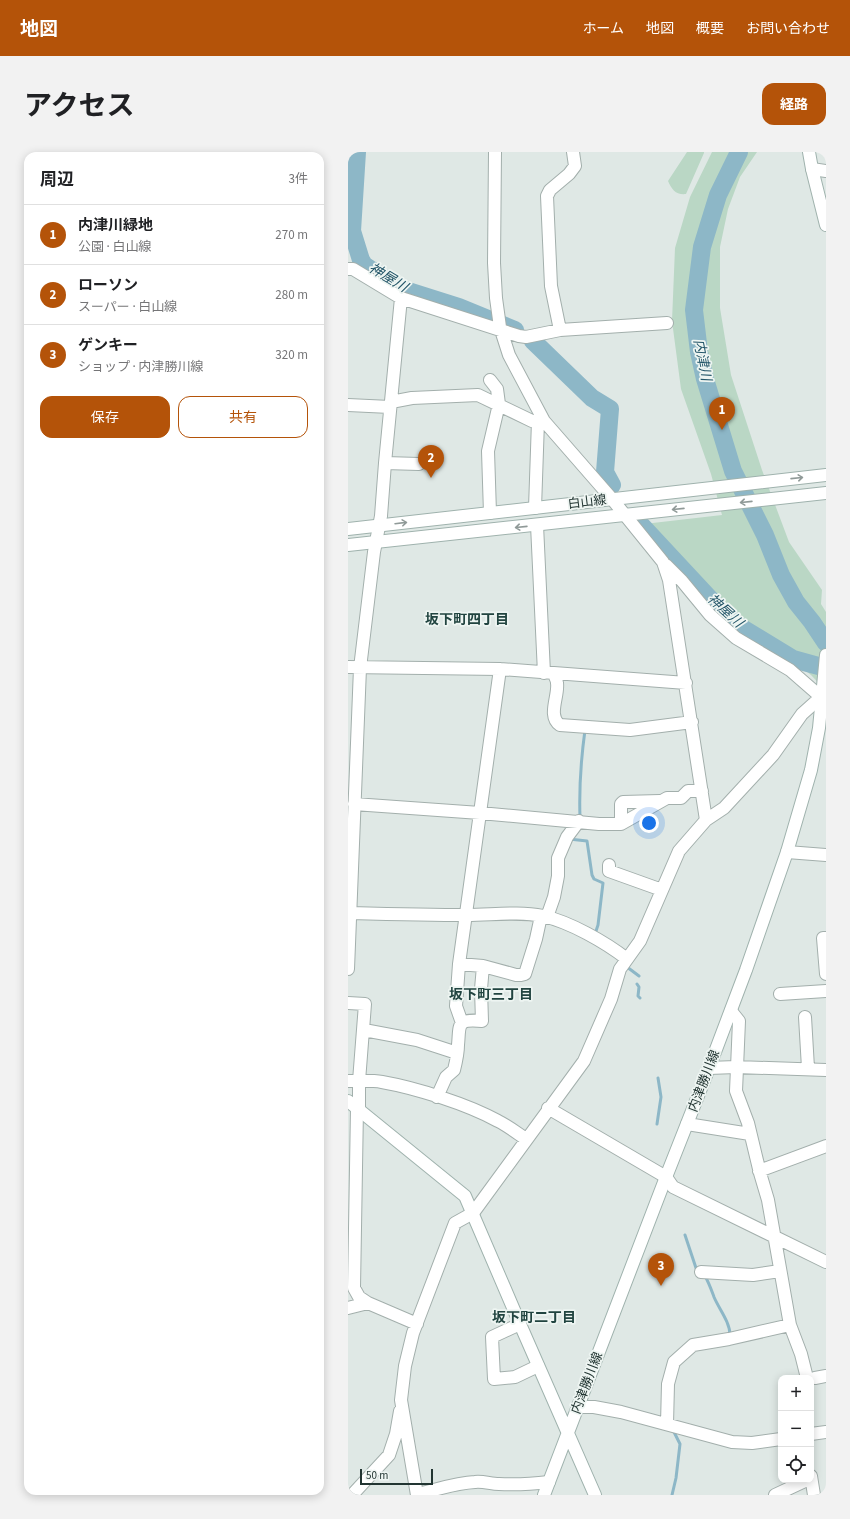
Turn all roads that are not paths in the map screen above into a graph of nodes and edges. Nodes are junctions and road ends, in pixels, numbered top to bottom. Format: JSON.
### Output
{"nodes":[{"id":1,"x":495,"y":152,"type":"edge"},
{"id":2,"x":573,"y":152,"type":"edge"},
{"id":3,"x":809,"y":152,"type":"edge"},
{"id":4,"x":812,"y":170,"type":"junction"},
{"id":5,"x":826,"y":171,"type":"edge"},
{"id":6,"x":825,"y":218,"type":"edge"},
{"id":7,"x":348,"y":269,"type":"edge"},
{"id":8,"x":401,"y":298,"type":"junction"},
{"id":9,"x":667,"y":322,"type":"dead end"},
{"id":10,"x":501,"y":325,"type":"junction"},
{"id":11,"x":560,"y":330,"type":"junction"},
{"id":12,"x":490,"y":380,"type":"dead end"},
{"id":13,"x":390,"y":404,"type":"junction"},
{"id":14,"x":499,"y":404,"type":"junction"},
{"id":15,"x":348,"y":405,"type":"edge"},
{"id":16,"x":541,"y":421,"type":"junction"},
{"id":17,"x":385,"y":463,"type":"junction"},
{"id":18,"x":419,"y":464,"type":"dead end"},
{"id":19,"x":826,"y":475,"type":"edge"},
{"id":20,"x":826,"y":493,"type":"edge"},
{"id":21,"x":612,"y":499,"type":"junction"},
{"id":22,"x":535,"y":508,"type":"junction"},
{"id":23,"x":490,"y":513,"type":"junction"},
{"id":24,"x":626,"y":515,"type":"junction"},
{"id":25,"x":537,"y":525,"type":"junction"},
{"id":26,"x":379,"y":526,"type":"junction"},
{"id":27,"x":348,"y":529,"type":"edge"},
{"id":28,"x":376,"y":542,"type":"junction"},
{"id":29,"x":348,"y":545,"type":"edge"},
{"id":30,"x":663,"y":562,"type":"junction"},
{"id":31,"x":826,"y":655,"type":"edge"},
{"id":32,"x":354,"y":668,"type":"edge"},
{"id":33,"x":500,"y":669,"type":"junction"},
{"id":34,"x":549,"y":674,"type":"junction"},
{"id":35,"x":686,"y":683,"type":"junction"},
{"id":36,"x":824,"y":698,"type":"edge"},
{"id":37,"x":692,"y":722,"type":"junction"},
{"id":38,"x":702,"y":791,"type":"junction"},
{"id":39,"x":663,"y":801,"type":"junction"},
{"id":40,"x":354,"y":804,"type":"junction"},
{"id":41,"x":480,"y":813,"type":"junction"},
{"id":42,"x":706,"y":820,"type":"junction"},
{"id":43,"x":579,"y":821,"type":"junction"},
{"id":44,"x":621,"y":824,"type":"junction"},
{"id":45,"x":350,"y":845,"type":"edge"},
{"id":46,"x":788,"y":852,"type":"junction"},
{"id":47,"x":826,"y":855,"type":"edge"},
{"id":48,"x":609,"y":865,"type":"dead end"},
{"id":49,"x":662,"y":890,"type":"junction"},
{"id":50,"x":349,"y":899,"type":"edge"},
{"id":51,"x":350,"y":913,"type":"junction"},
{"id":52,"x":467,"y":915,"type":"junction"},
{"id":53,"x":544,"y":916,"type":"junction"},
{"id":54,"x":826,"y":938,"type":"edge"},
{"id":55,"x":627,"y":959,"type":"junction"},
{"id":56,"x":459,"y":964,"type":"junction"},
{"id":57,"x":482,"y":966,"type":"junction"},
{"id":58,"x":348,"y":969,"type":"edge"},
{"id":59,"x":826,"y":974,"type":"edge"},
{"id":60,"x":826,"y":991,"type":"edge"},
{"id":61,"x":780,"y":994,"type":"dead end"},
{"id":62,"x":348,"y":1003,"type":"edge"},
{"id":63,"x":731,"y":1011,"type":"junction"},
{"id":64,"x":805,"y":1018,"type":"dead end"},
{"id":65,"x":462,"y":1022,"type":"junction"},
{"id":66,"x":364,"y":1030,"type":"junction"},
{"id":67,"x":458,"y":1053,"type":"junction"},
{"id":68,"x":736,"y":1067,"type":"junction"},
{"id":69,"x":709,"y":1068,"type":"junction"},
{"id":70,"x":808,"y":1068,"type":"junction"},
{"id":71,"x":826,"y":1070,"type":"edge"},
{"id":72,"x":354,"y":1081,"type":"edge"},
{"id":73,"x":437,"y":1097,"type":"junction"},
{"id":74,"x":355,"y":1106,"type":"edge"},
{"id":75,"x":548,"y":1108,"type":"junction"},
{"id":76,"x":687,"y":1124,"type":"junction"},
{"id":77,"x":750,"y":1134,"type":"junction"},
{"id":78,"x":526,"y":1139,"type":"junction"},
{"id":79,"x":826,"y":1146,"type":"edge"},
{"id":80,"x":759,"y":1171,"type":"junction"},
{"id":81,"x":666,"y":1177,"type":"junction"},
{"id":82,"x":473,"y":1213,"type":"junction"},
{"id":83,"x":352,"y":1215,"type":"edge"},
{"id":84,"x":774,"y":1237,"type":"junction"},
{"id":85,"x":826,"y":1262,"type":"edge"},
{"id":86,"x":780,"y":1271,"type":"junction"},
{"id":87,"x":701,"y":1272,"type":"dead end"},
{"id":88,"x":368,"y":1303,"type":"junction"},
{"id":89,"x":348,"y":1308,"type":"edge"},
{"id":90,"x":417,"y":1324,"type":"junction"},
{"id":91,"x":520,"y":1324,"type":"junction"},
{"id":92,"x":790,"y":1325,"type":"junction"},
{"id":93,"x":538,"y":1366,"type":"junction"},
{"id":94,"x":816,"y":1377,"type":"edge"},
{"id":95,"x":401,"y":1400,"type":"junction"},
{"id":96,"x":577,"y":1407,"type":"junction"},
{"id":97,"x":667,"y":1424,"type":"junction"},
{"id":98,"x":826,"y":1432,"type":"edge"},
{"id":99,"x":567,"y":1433,"type":"junction"},
{"id":100,"x":814,"y":1434,"type":"edge"},
{"id":101,"x":778,"y":1439,"type":"edge"},
{"id":102,"x":549,"y":1482,"type":"junction"},
{"id":103,"x":801,"y":1483,"type":"edge"},
{"id":104,"x":812,"y":1483,"type":"edge"},
{"id":105,"x":352,"y":1495,"type":"edge"},
{"id":106,"x":417,"y":1495,"type":"edge"},
{"id":107,"x":544,"y":1495,"type":"edge"},
{"id":108,"x":596,"y":1495,"type":"edge"},
{"id":109,"x":775,"y":1495,"type":"edge"},
{"id":110,"x":814,"y":1495,"type":"edge"}],
"edges":[{"from":1,"to":10,"type":"street"},
{"from":2,"to":11,"type":"street"},
{"from":3,"to":4,"type":"street"},
{"from":4,"to":5,"type":"street"},
{"from":4,"to":6,"type":"street"},
{"from":7,"to":8,"type":"street"},
{"from":8,"to":10,"type":"street"},
{"from":8,"to":13,"type":"street"},
{"from":9,"to":11,"type":"street"},
{"from":10,"to":11,"type":"street"},
{"from":10,"to":16,"type":"street"},
{"from":12,"to":14,"type":"street"},
{"from":13,"to":14,"type":"street"},
{"from":13,"to":15,"type":"street"},
{"from":13,"to":17,"type":"street"},
{"from":14,"to":16,"type":"street"},
{"from":14,"to":23,"type":"street"},
{"from":16,"to":21,"type":"street"},
{"from":16,"to":22,"type":"street"},
{"from":17,"to":18,"type":"street"},
{"from":17,"to":26,"type":"street"},
{"from":21,"to":19,"type":"street","name":"白山線","one_way":true},
{"from":20,"to":24,"type":"street","name":"白山線","one_way":true},
{"from":21,"to":22,"type":"street","name":"白山線"},
{"from":21,"to":24,"type":"street"},
{"from":22,"to":23,"type":"street","name":"白山線"},
{"from":26,"to":23,"type":"street","name":"白山線","one_way":true},
{"from":24,"to":25,"type":"street","name":"白山線"},
{"from":24,"to":30,"type":"street"},
{"from":25,"to":28,"type":"street","name":"白山線","one_way":true},
{"from":25,"to":34,"type":"street"},
{"from":26,"to":27,"type":"street","name":"白山線"},
{"from":26,"to":28,"type":"street"},
{"from":28,"to":29,"type":"street","name":"白山線"},
{"from":28,"to":32,"type":"street"},
{"from":30,"to":35,"type":"street"},
{"from":30,"to":36,"type":"street"},
{"from":31,"to":36,"type":"street","name":"内津勝川線"},
{"from":32,"to":33,"type":"street"},
{"from":32,"to":40,"type":"street"},
{"from":33,"to":34,"type":"street"},
{"from":33,"to":41,"type":"street"},
{"from":34,"to":35,"type":"street"},
{"from":34,"to":37,"type":"street"},
{"from":35,"to":37,"type":"street"},
{"from":36,"to":42,"type":"street"},
{"from":36,"to":46,"type":"street","name":"内津勝川線"},
{"from":37,"to":38,"type":"street"},
{"from":38,"to":39,"type":"street"},
{"from":38,"to":42,"type":"street"},
{"from":39,"to":44,"type":"street"},
{"from":39,"to":44,"type":"street"},
{"from":40,"to":41,"type":"street"},
{"from":40,"to":45,"type":"street"},
{"from":41,"to":43,"type":"street"},
{"from":41,"to":52,"type":"street"},
{"from":42,"to":49,"type":"street"},
{"from":43,"to":44,"type":"street"},
{"from":43,"to":53,"type":"street"},
{"from":45,"to":50,"type":"street"},
{"from":46,"to":47,"type":"street"},
{"from":46,"to":63,"type":"street","name":"内津勝川線"},
{"from":48,"to":49,"type":"street"},
{"from":49,"to":55,"type":"street"},
{"from":50,"to":51,"type":"street"},
{"from":51,"to":52,"type":"street"},
{"from":51,"to":58,"type":"street"},
{"from":52,"to":53,"type":"street"},
{"from":52,"to":56,"type":"street"},
{"from":53,"to":55,"type":"street"},
{"from":53,"to":57,"type":"street"},
{"from":54,"to":59,"type":"street"},
{"from":55,"to":75,"type":"street"},
{"from":56,"to":57,"type":"street"},
{"from":56,"to":65,"type":"street"},
{"from":57,"to":65,"type":"street"},
{"from":60,"to":61,"type":"street"},
{"from":62,"to":66,"type":"street"},
{"from":63,"to":68,"type":"street"},
{"from":63,"to":69,"type":"street","name":"内津勝川線"},
{"from":64,"to":70,"type":"street"},
{"from":65,"to":67,"type":"street"},
{"from":66,"to":67,"type":"street"},
{"from":66,"to":72,"type":"street"},
{"from":67,"to":73,"type":"street"},
{"from":68,"to":69,"type":"street"},
{"from":68,"to":70,"type":"street"},
{"from":68,"to":77,"type":"street"},
{"from":69,"to":76,"type":"street","name":"内津勝川線"},
{"from":70,"to":71,"type":"street"},
{"from":72,"to":73,"type":"street"},
{"from":72,"to":74,"type":"street"},
{"from":73,"to":78,"type":"street"},
{"from":74,"to":82,"type":"street"},
{"from":74,"to":83,"type":"street"},
{"from":75,"to":78,"type":"street"},
{"from":75,"to":81,"type":"street"},
{"from":76,"to":77,"type":"street"},
{"from":76,"to":81,"type":"street","name":"内津勝川線"},
{"from":77,"to":80,"type":"street"},
{"from":78,"to":82,"type":"street"},
{"from":79,"to":80,"type":"street"},
{"from":80,"to":84,"type":"street"},
{"from":81,"to":84,"type":"street"},
{"from":81,"to":96,"type":"street","name":"内津勝川線"},
{"from":82,"to":90,"type":"street"},
{"from":82,"to":91,"type":"street"},
{"from":83,"to":88,"type":"street"},
{"from":84,"to":85,"type":"street"},
{"from":84,"to":86,"type":"street"},
{"from":86,"to":87,"type":"street"},
{"from":86,"to":92,"type":"street"},
{"from":88,"to":89,"type":"street"},
{"from":88,"to":90,"type":"street"},
{"from":90,"to":95,"type":"street"},
{"from":91,"to":93,"type":"street"},
{"from":91,"to":93,"type":"street"},
{"from":92,"to":94,"type":"street"},
{"from":92,"to":97,"type":"street"},
{"from":93,"to":99,"type":"street"},
{"from":95,"to":105,"type":"street"},
{"from":95,"to":106,"type":"street"},
{"from":96,"to":97,"type":"street"},
{"from":96,"to":99,"type":"street","name":"内津勝川線"},
{"from":97,"to":101,"type":"street"},
{"from":98,"to":100,"type":"street"},
{"from":99,"to":102,"type":"street","name":"内津勝川線"},
{"from":99,"to":108,"type":"street"},
{"from":102,"to":106,"type":"street"},
{"from":102,"to":107,"type":"street","name":"内津勝川線"},
{"from":103,"to":109,"type":"street"},
{"from":104,"to":110,"type":"street"}]}
